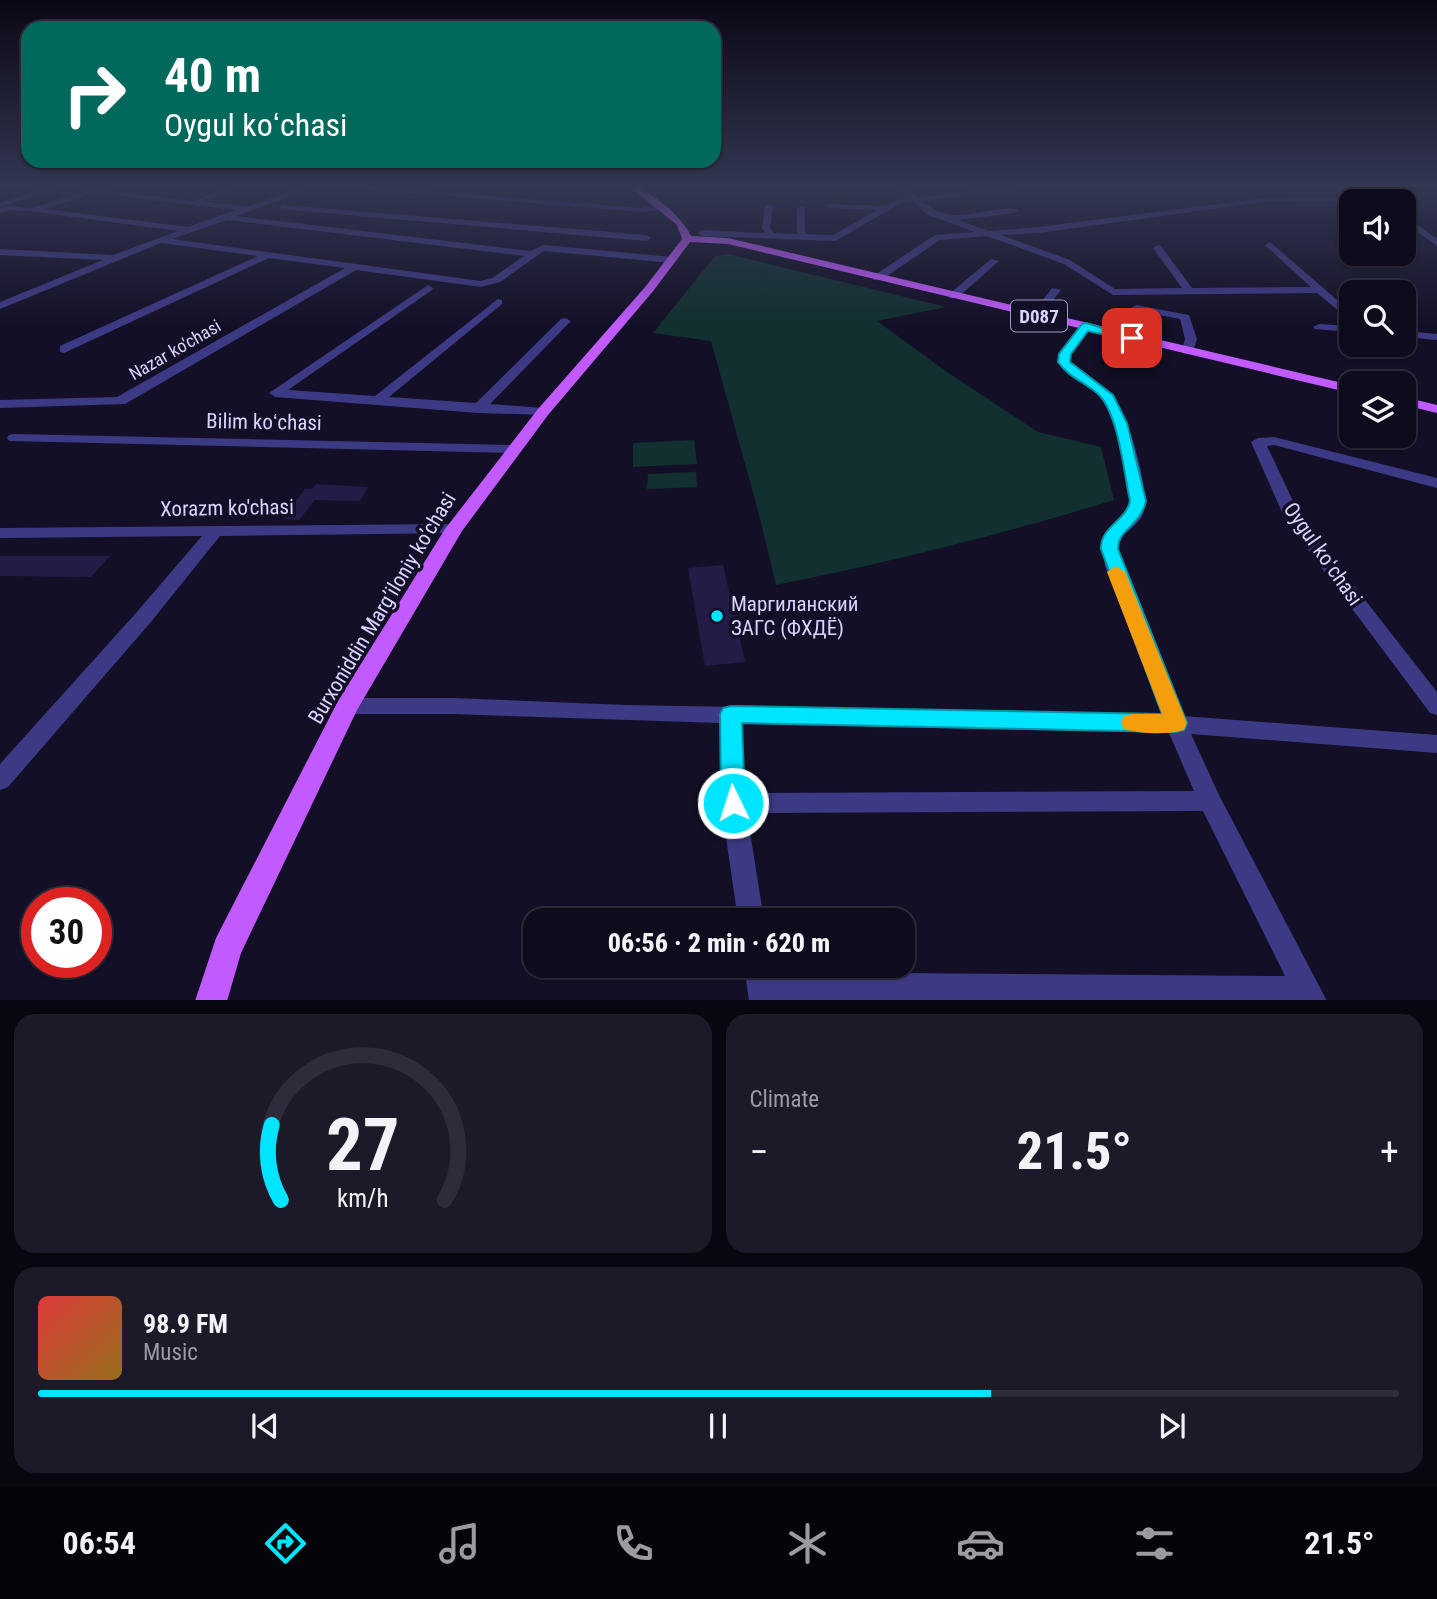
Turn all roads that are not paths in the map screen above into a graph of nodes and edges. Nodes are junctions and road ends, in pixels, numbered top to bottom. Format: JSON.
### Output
{"nodes":[{"id":1,"x":178,"y":234,"type":"edge"},
{"id":2,"x":363,"y":234,"type":"edge"},
{"id":3,"x":596,"y":234,"type":"edge"},
{"id":4,"x":680,"y":234,"type":"edge"},
{"id":5,"x":704,"y":234,"type":"edge"},
{"id":6,"x":717,"y":234,"type":"edge"},
{"id":7,"x":801,"y":234,"type":"edge"},
{"id":8,"x":842,"y":234,"type":"edge"},
{"id":9,"x":989,"y":234,"type":"edge"},
{"id":10,"x":1002,"y":234,"type":"edge"},
{"id":11,"x":992,"y":235,"type":"junction"},
{"id":12,"x":771,"y":236,"type":"joint"},
{"id":13,"x":801,"y":237,"type":"junction"},
{"id":14,"x":647,"y":238,"type":"dead end"},
{"id":15,"x":160,"y":240,"type":"junction"},
{"id":16,"x":728,"y":241,"type":"junction"},
{"id":17,"x":1270,"y":245,"type":"dead end"},
{"id":18,"x":1158,"y":248,"type":"dead end"},
{"id":19,"x":679,"y":251,"type":"junction"},
{"id":20,"x":0,"y":252,"type":"edge"},
{"id":21,"x":531,"y":254,"type":"junction"},
{"id":22,"x":266,"y":256,"type":"junction"},
{"id":23,"x":116,"y":257,"type":"junction"},
{"id":24,"x":994,"y":261,"type":"dead end"},
{"id":25,"x":352,"y":268,"type":"junction"},
{"id":26,"x":877,"y":278,"type":"junction"},
{"id":27,"x":428,"y":288,"type":"dead end"},
{"id":28,"x":1056,"y":290,"type":"dead end"},
{"id":29,"x":1322,"y":290,"type":"junction"},
{"id":30,"x":0,"y":291,"type":"edge"},
{"id":31,"x":31,"y":293,"type":"junction"},
{"id":32,"x":1190,"y":293,"type":"junction"},
{"id":33,"x":953,"y":296,"type":"junction"},
{"id":34,"x":498,"y":302,"type":"dead end"},
{"id":35,"x":0,"y":306,"type":"edge"},
{"id":36,"x":1339,"y":306,"type":"edge"},
{"id":37,"x":1136,"y":308,"type":"dead end"},
{"id":38,"x":1037,"y":315,"type":"junction"},
{"id":39,"x":565,"y":321,"type":"dead end"},
{"id":40,"x":1086,"y":327,"type":"junction"},
{"id":41,"x":1319,"y":327,"type":"dead end"},
{"id":42,"x":1339,"y":328,"type":"edge"},
{"id":43,"x":1416,"y":335,"type":"edge"},
{"id":44,"x":1437,"y":337,"type":"edge"},
{"id":45,"x":64,"y":349,"type":"dead end"},
{"id":46,"x":1188,"y":351,"type":"junction"},
{"id":47,"x":1339,"y":386,"type":"edge"},
{"id":48,"x":377,"y":400,"type":"junction"},
{"id":49,"x":0,"y":404,"type":"edge"},
{"id":50,"x":1416,"y":404,"type":"edge"},
{"id":51,"x":478,"y":409,"type":"junction"},
{"id":52,"x":1437,"y":409,"type":"edge"},
{"id":53,"x":543,"y":412,"type":"junction"},
{"id":54,"x":14,"y":438,"type":"dead end"},
{"id":55,"x":514,"y":449,"type":"junction"},
{"id":56,"x":1437,"y":483,"type":"edge"},
{"id":57,"x":454,"y":528,"type":"junction"},
{"id":58,"x":215,"y":531,"type":"junction"},
{"id":59,"x":0,"y":533,"type":"edge"},
{"id":60,"x":347,"y":706,"type":"junction"},
{"id":61,"x":1437,"y":707,"type":"edge"},
{"id":62,"x":731,"y":714,"type":"junction"},
{"id":63,"x":1176,"y":723,"type":"junction"},
{"id":64,"x":1437,"y":744,"type":"edge"},
{"id":65,"x":0,"y":780,"type":"edge"},
{"id":66,"x":1210,"y":801,"type":"junction"},
{"id":67,"x":733,"y":803,"type":"junction"},
{"id":68,"x":749,"y":908,"type":"edge"},
{"id":69,"x":760,"y":984,"type":"edge"},
{"id":70,"x":1310,"y":995,"type":"edge"},
{"id":71,"x":211,"y":1000,"type":"edge"}],
"edges":[{"from":1,"to":15,"type":"street"},
{"from":2,"to":21,"type":"street"},
{"from":3,"to":14,"type":"street"},
{"from":4,"to":19,"type":"main road","number":"D087"},
{"from":5,"to":16,"type":"main road","number":"D087"},
{"from":6,"to":12,"type":"street"},
{"from":7,"to":13,"type":"street"},
{"from":8,"to":13,"type":"street"},
{"from":9,"to":11,"type":"street"},
{"from":10,"to":11,"type":"street"},
{"from":11,"to":26,"type":"street"},
{"from":11,"to":32,"type":"street"},
{"from":12,"to":13,"type":"street"},
{"from":15,"to":22,"type":"street"},
{"from":15,"to":23,"type":"street"},
{"from":16,"to":19,"type":"main road","number":"D087"},
{"from":16,"to":19,"type":"main road","number":"D087"},
{"from":16,"to":26,"type":"main road","number":"D087"},
{"from":17,"to":29,"type":"street"},
{"from":18,"to":32,"type":"street"},
{"from":19,"to":21,"type":"street"},
{"from":19,"to":53,"type":"main road","name":"Burxoniddin Marg’iloniy ko’chasi"},
{"from":20,"to":23,"type":"street"},
{"from":21,"to":25,"type":"street"},
{"from":22,"to":25,"type":"street"},
{"from":22,"to":45,"type":"street"},
{"from":23,"to":31,"type":"street"},
{"from":24,"to":33,"type":"street"},
{"from":25,"to":49,"type":"street","name":"Nazar ko'chasi"},
{"from":26,"to":33,"type":"main road","number":"D087"},
{"from":27,"to":48,"type":"street"},
{"from":28,"to":38,"type":"street"},
{"from":29,"to":32,"type":"street"},
{"from":29,"to":36,"type":"street"},
{"from":30,"to":31,"type":"street"},
{"from":31,"to":35,"type":"street"},
{"from":33,"to":38,"type":"main road","number":"D087"},
{"from":34,"to":48,"type":"street"},
{"from":37,"to":46,"type":"street"},
{"from":38,"to":40,"type":"main road","number":"D087"},
{"from":39,"to":51,"type":"street"},
{"from":40,"to":46,"type":"main road","number":"D087"},
{"from":40,"to":63,"type":"street"},
{"from":41,"to":42,"type":"street"},
{"from":43,"to":44,"type":"street"},
{"from":46,"to":47,"type":"main road","number":"D087"},
{"from":48,"to":51,"type":"street"},
{"from":50,"to":52,"type":"main road"},
{"from":51,"to":53,"type":"street"},
{"from":53,"to":55,"type":"main road","name":"Burxoniddin Marg’iloniy ko’chasi"},
{"from":54,"to":55,"type":"street","name":"Bilim koʻchasi"},
{"from":55,"to":57,"type":"main road","name":"Burxoniddin Marg’iloniy ko’chasi"},
{"from":56,"to":61,"type":"street","name":"Oygul koʻchasi"},
{"from":57,"to":58,"type":"street","name":"Xorazm ko'chasi"},
{"from":57,"to":60,"type":"main road","name":"Burxoniddin Marg’iloniy ko’chasi"},
{"from":58,"to":59,"type":"street","name":"Xorazm ko'chasi"},
{"from":58,"to":65,"type":"street"},
{"from":60,"to":62,"type":"street"},
{"from":60,"to":71,"type":"main road","name":"Burxoniddin Marg’iloniy ko’chasi"},
{"from":62,"to":63,"type":"street"},
{"from":62,"to":67,"type":"street"},
{"from":63,"to":64,"type":"street"},
{"from":63,"to":66,"type":"street"},
{"from":66,"to":67,"type":"street"},
{"from":66,"to":70,"type":"street"},
{"from":67,"to":68,"type":"street"},
{"from":69,"to":70,"type":"street"}]}
